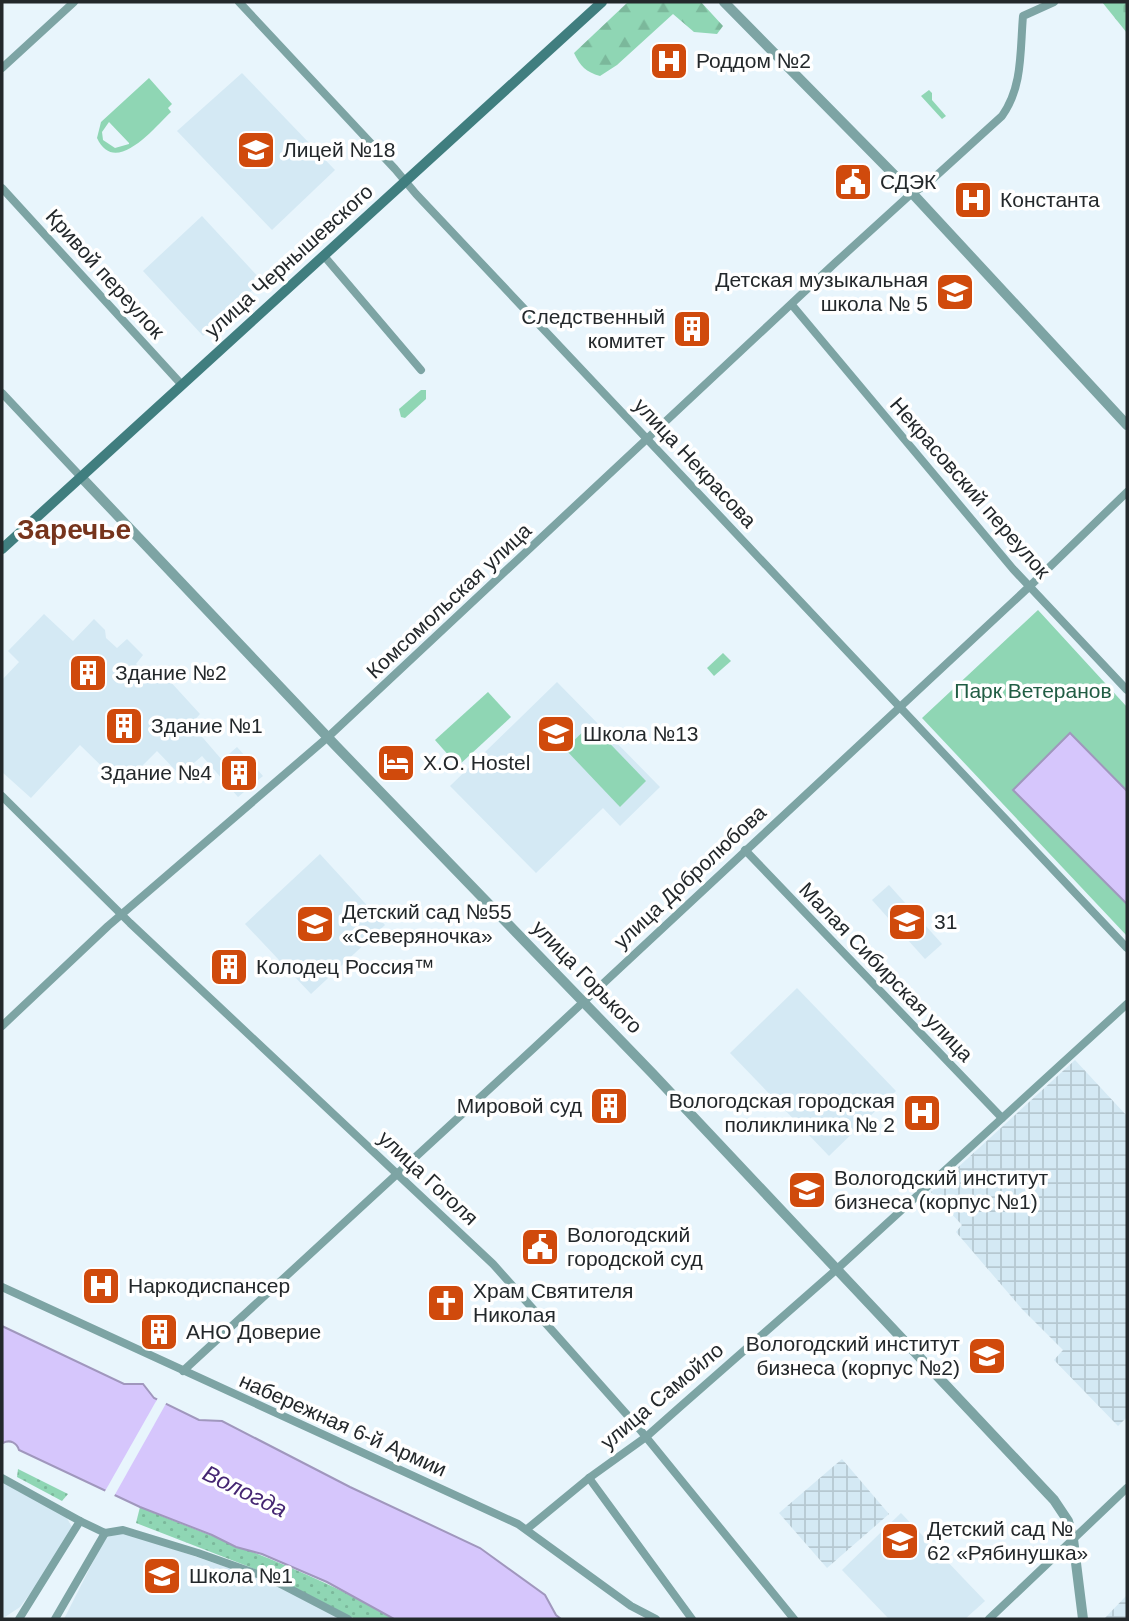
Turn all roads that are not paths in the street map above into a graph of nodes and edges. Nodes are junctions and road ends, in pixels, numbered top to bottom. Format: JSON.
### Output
{"nodes":[{"id":1,"x":74,"y":2,"type":"edge"},
{"id":2,"x":239,"y":2,"type":"edge"},
{"id":3,"x":602,"y":2,"type":"edge"},
{"id":4,"x":724,"y":2,"type":"edge"},
{"id":5,"x":1054,"y":2,"type":"edge"},
{"id":6,"x":2,"y":68,"type":"edge"},
{"id":7,"x":405,"y":181,"type":"junction"},
{"id":8,"x":2,"y":188,"type":"edge"},
{"id":9,"x":912,"y":193,"type":"junction"},
{"id":10,"x":324,"y":256,"type":"junction"},
{"id":11,"x":792,"y":305,"type":"junction"},
{"id":12,"x":421,"y":370,"type":"dead end"},
{"id":13,"x":181,"y":385,"type":"junction"},
{"id":14,"x":2,"y":393,"type":"edge"},
{"id":15,"x":1127,"y":425,"type":"edge"},
{"id":16,"x":648,"y":439,"type":"junction"},
{"id":17,"x":80,"y":477,"type":"junction"},
{"id":18,"x":1127,"y":492,"type":"edge"},
{"id":19,"x":2,"y":549,"type":"edge"},
{"id":20,"x":1031,"y":585,"type":"junction"},
{"id":21,"x":1127,"y":690,"type":"edge"},
{"id":22,"x":900,"y":706,"type":"junction"},
{"id":23,"x":328,"y":737,"type":"junction"},
{"id":24,"x":2,"y":796,"type":"edge"},
{"id":25,"x":745,"y":850,"type":"junction"},
{"id":26,"x":122,"y":915,"type":"junction"},
{"id":27,"x":1127,"y":948,"type":"edge"},
{"id":28,"x":584,"y":1002,"type":"junction"},
{"id":29,"x":1127,"y":1004,"type":"edge"},
{"id":30,"x":2,"y":1026,"type":"edge"},
{"id":31,"x":1002,"y":1118,"type":"junction"},
{"id":32,"x":397,"y":1173,"type":"junction"},
{"id":33,"x":837,"y":1269,"type":"junction"},
{"id":34,"x":2,"y":1287,"type":"edge"},
{"id":35,"x":183,"y":1371,"type":"junction"},
{"id":36,"x":646,"y":1437,"type":"junction"},
{"id":37,"x":2,"y":1478,"type":"edge"},
{"id":38,"x":589,"y":1478,"type":"junction"},
{"id":39,"x":1127,"y":1488,"type":"edge"},
{"id":40,"x":79,"y":1521,"type":"junction"},
{"id":41,"x":527,"y":1529,"type":"junction"},
{"id":42,"x":105,"y":1533,"type":"junction"},
{"id":43,"x":1073,"y":1539,"type":"junction"},
{"id":44,"x":19,"y":1619,"type":"edge"},
{"id":45,"x":55,"y":1619,"type":"edge"},
{"id":46,"x":348,"y":1619,"type":"edge"},
{"id":47,"x":656,"y":1619,"type":"edge"},
{"id":48,"x":692,"y":1619,"type":"edge"},
{"id":49,"x":792,"y":1619,"type":"edge"},
{"id":50,"x":989,"y":1619,"type":"edge"},
{"id":51,"x":1083,"y":1619,"type":"edge"}],
"edges":[{"from":1,"to":6,"type":"street"},
{"from":2,"to":7,"type":"street","name":"улица Некрасова"},
{"from":3,"to":7,"type":"main road","name":"улица Чернышевского"},
{"from":4,"to":9,"type":"street"},
{"from":5,"to":9,"type":"street","name":"Комсомольская улица"},
{"from":7,"to":10,"type":"main road","name":"улица Чернышевского"},
{"from":7,"to":16,"type":"street","name":"улица Некрасова"},
{"from":8,"to":13,"type":"street","name":"Кривой переулок"},
{"from":9,"to":11,"type":"street","name":"Комсомольская улица"},
{"from":9,"to":15,"type":"street"},
{"from":10,"to":12,"type":"street"},
{"from":10,"to":13,"type":"main road","name":"улица Чернышевского"},
{"from":11,"to":16,"type":"street","name":"Комсомольская улица"},
{"from":11,"to":20,"type":"street","name":"Некрасовский переулок"},
{"from":13,"to":17,"type":"main road","name":"улица Чернышевского"},
{"from":14,"to":17,"type":"street","name":"улица Горького"},
{"from":16,"to":22,"type":"street","name":"улица Некрасова"},
{"from":16,"to":23,"type":"street","name":"Комсомольская улица"},
{"from":17,"to":19,"type":"main road","name":"улица Чернышевского"},
{"from":17,"to":23,"type":"street","name":"улица Горького"},
{"from":18,"to":20,"type":"street","name":"улица Добролюбова"},
{"from":20,"to":21,"type":"street","name":"Некрасовский переулок"},
{"from":20,"to":22,"type":"street","name":"улица Добролюбова"},
{"from":22,"to":25,"type":"street","name":"улица Добролюбова"},
{"from":22,"to":27,"type":"street","name":"улица Некрасова"},
{"from":23,"to":26,"type":"street","name":"Комсомольская улица"},
{"from":23,"to":28,"type":"street","name":"улица Горького"},
{"from":24,"to":26,"type":"street","name":"улица Гоголя"},
{"from":25,"to":28,"type":"street","name":"улица Добролюбова"},
{"from":25,"to":31,"type":"street","name":"Малая Сибирская улица"},
{"from":26,"to":30,"type":"street","name":"Комсомольская улица"},
{"from":26,"to":32,"type":"street","name":"улица Гоголя"},
{"from":28,"to":32,"type":"street","name":"улица Добролюбова"},
{"from":28,"to":33,"type":"street","name":"улица Горького"},
{"from":29,"to":31,"type":"street","name":"улица Самойло"},
{"from":31,"to":33,"type":"street","name":"улица Самойло"},
{"from":32,"to":35,"type":"street","name":"улица Добролюбова"},
{"from":32,"to":36,"type":"street","name":"улица Гоголя"},
{"from":33,"to":36,"type":"street","name":"улица Самойло"},
{"from":33,"to":43,"type":"street","name":"улица Горького"},
{"from":34,"to":35,"type":"street","name":"набережная 6-й Армии"},
{"from":35,"to":41,"type":"street","name":"набережная 6-й Армии"},
{"from":36,"to":38,"type":"street","name":"улица Самойло"},
{"from":36,"to":49,"type":"street","name":"улица Гоголя"},
{"from":37,"to":40,"type":"street"},
{"from":38,"to":41,"type":"street","name":"улица Самойло"},
{"from":38,"to":48,"type":"street"},
{"from":39,"to":43,"type":"street"},
{"from":40,"to":42,"type":"street"},
{"from":40,"to":44,"type":"street"},
{"from":41,"to":47,"type":"street","name":"набережная 6-й Армии"},
{"from":42,"to":45,"type":"street"},
{"from":42,"to":46,"type":"street"},
{"from":43,"to":50,"type":"street"},
{"from":43,"to":51,"type":"street","name":"улица Горького"}]}
